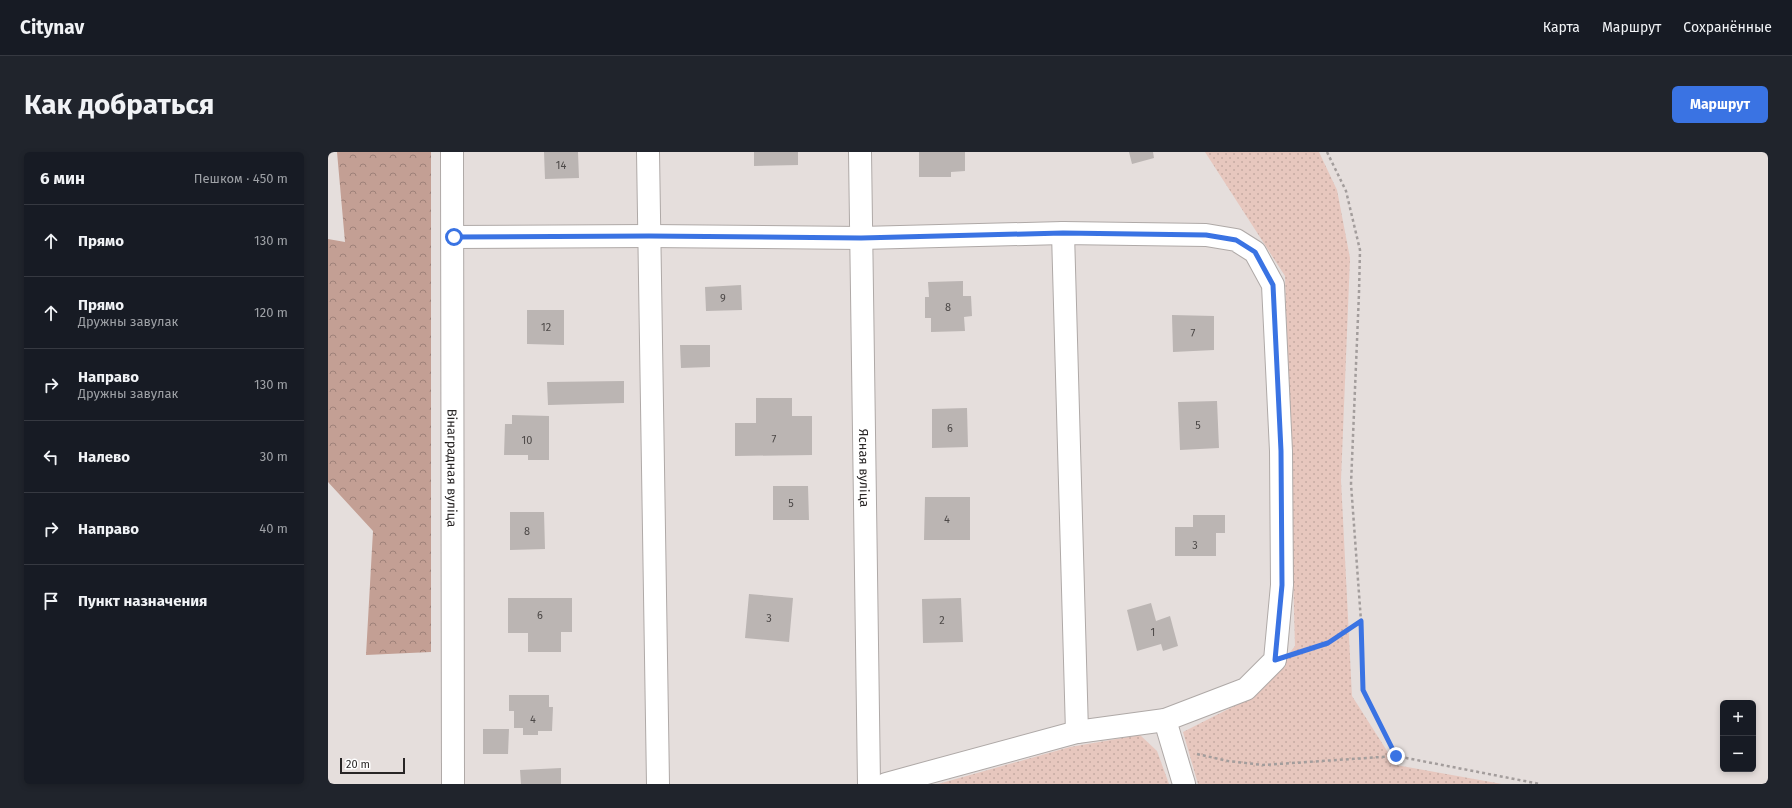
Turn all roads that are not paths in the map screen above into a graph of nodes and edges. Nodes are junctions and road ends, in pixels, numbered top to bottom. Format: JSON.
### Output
{"nodes":[{"id":1,"x":452,"y":152,"type":"edge"},
{"id":2,"x":648,"y":152,"type":"edge"},
{"id":3,"x":860,"y":152,"type":"edge"},
{"id":4,"x":1063,"y":233,"type":"junction"},
{"id":5,"x":649,"y":236,"type":"junction"},
{"id":6,"x":454,"y":237,"type":"junction"},
{"id":7,"x":861,"y":238,"type":"junction"},
{"id":8,"x":1165,"y":720,"type":"junction"},
{"id":9,"x":1077,"y":732,"type":"junction"},
{"id":10,"x":453,"y":784,"type":"edge"},
{"id":11,"x":658,"y":784,"type":"edge"},
{"id":12,"x":869,"y":784,"type":"edge"},
{"id":13,"x":886,"y":784,"type":"edge"},
{"id":14,"x":1184,"y":784,"type":"edge"}],
"edges":[{"from":1,"to":6,"type":"street","name":"Вінаградная вуліца"},
{"from":2,"to":5,"type":"street"},
{"from":3,"to":7,"type":"street","name":"Ясная вуліца"},
{"from":4,"to":7,"type":"street"},
{"from":4,"to":8,"type":"street"},
{"from":4,"to":9,"type":"street"},
{"from":5,"to":6,"type":"street"},
{"from":5,"to":7,"type":"street"},
{"from":5,"to":11,"type":"street"},
{"from":6,"to":10,"type":"street","name":"Вінаградная вуліца"},
{"from":7,"to":12,"type":"street","name":"Ясная вуліца"},
{"from":8,"to":9,"type":"street"},
{"from":8,"to":14,"type":"street"},
{"from":9,"to":13,"type":"street"}]}
